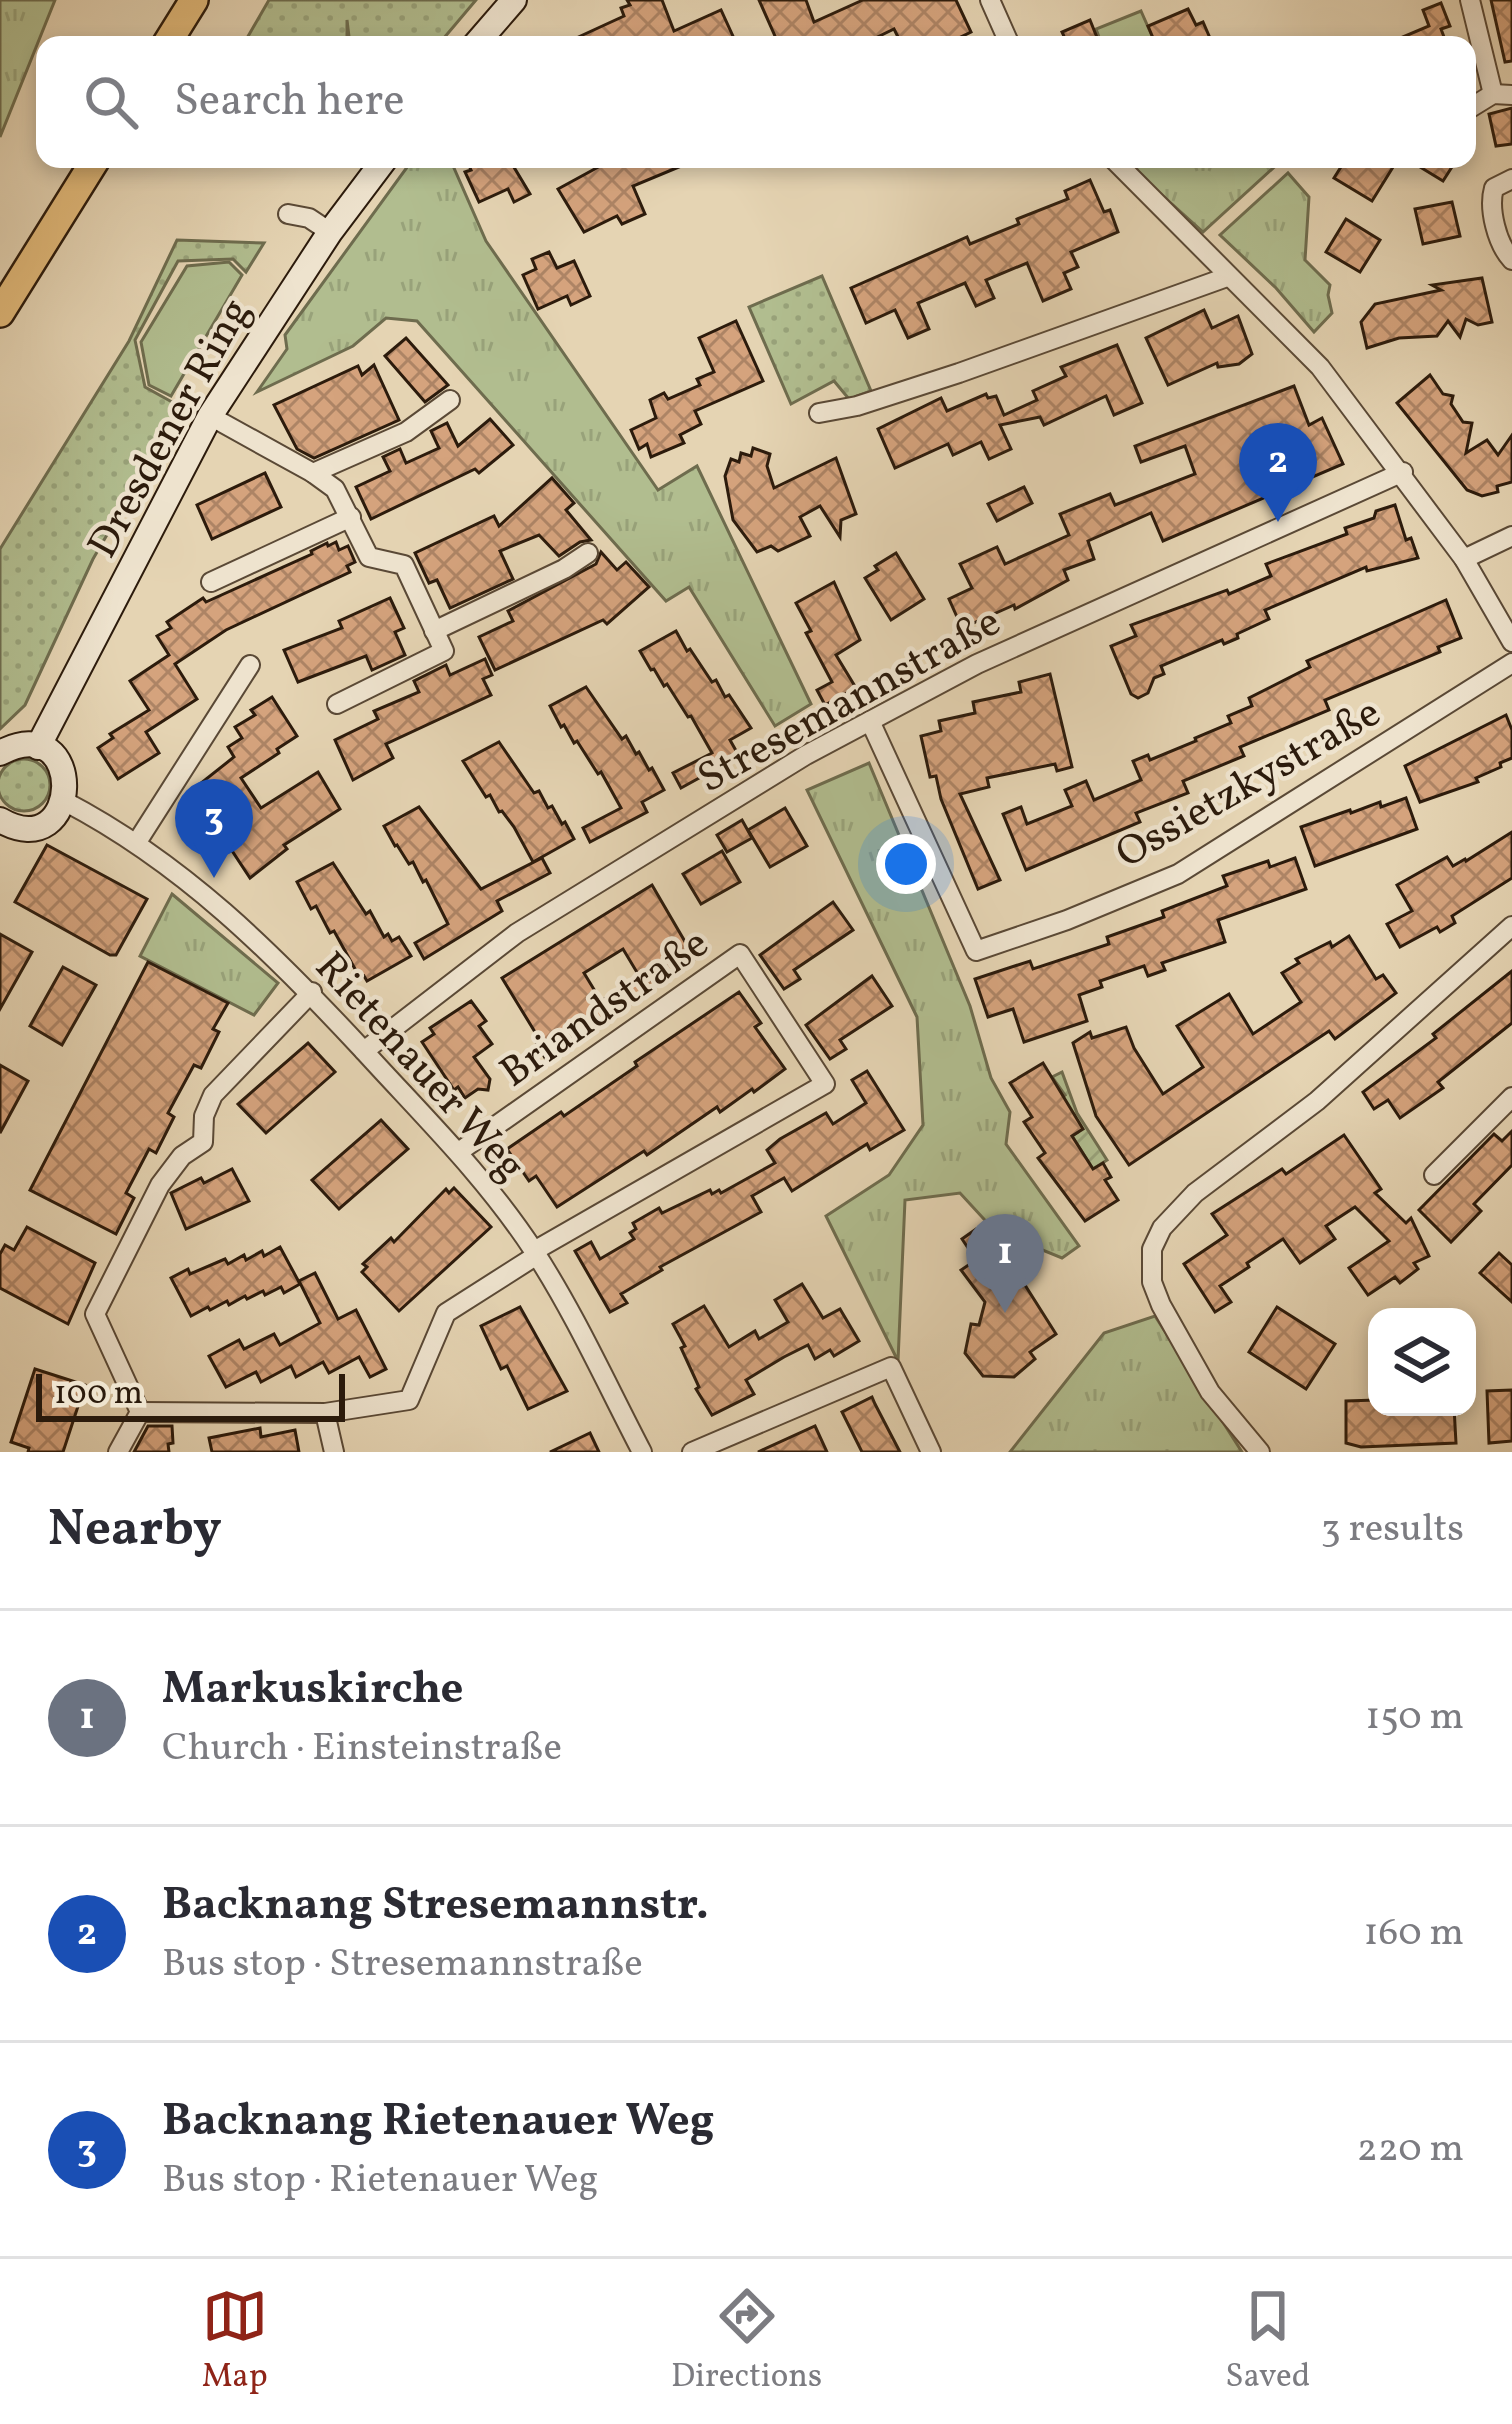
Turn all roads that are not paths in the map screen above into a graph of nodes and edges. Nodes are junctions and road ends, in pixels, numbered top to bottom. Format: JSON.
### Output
{"nodes":[{"id":1,"x":194,"y":0,"type":"edge"},
{"id":2,"x":514,"y":0,"type":"edge"},
{"id":3,"x":989,"y":0,"type":"edge"},
{"id":4,"x":1470,"y":0,"type":"edge"},
{"id":5,"x":172,"y":36,"type":"edge"},
{"id":6,"x":483,"y":36,"type":"edge"},
{"id":7,"x":1006,"y":36,"type":"edge"},
{"id":8,"x":1503,"y":94,"type":"edge"},
{"id":9,"x":90,"y":168,"type":"edge"},
{"id":10,"x":378,"y":168,"type":"edge"},
{"id":11,"x":1122,"y":168,"type":"edge"},
{"id":12,"x":1512,"y":179,"type":"edge"},
{"id":13,"x":288,"y":214,"type":"dead end"},
{"id":14,"x":330,"y":232,"type":"junction"},
{"id":15,"x":1512,"y":260,"type":"edge"},
{"id":16,"x":1227,"y":277,"type":"junction"},
{"id":17,"x":0,"y":313,"type":"edge"},
{"id":18,"x":450,"y":400,"type":"dead end"},
{"id":19,"x":819,"y":413,"type":"dead end"},
{"id":20,"x":210,"y":416,"type":"junction"},
{"id":21,"x":1403,"y":472,"type":"junction"},
{"id":22,"x":313,"y":473,"type":"junction"},
{"id":23,"x":351,"y":517,"type":"junction"},
{"id":24,"x":1512,"y":536,"type":"edge"},
{"id":25,"x":588,"y":554,"type":"dead end"},
{"id":26,"x":1464,"y":559,"type":"junction"},
{"id":27,"x":212,"y":581,"type":"dead end"},
{"id":28,"x":434,"y":631,"type":"junction"},
{"id":29,"x":1512,"y":642,"type":"edge"},
{"id":30,"x":1512,"y":663,"type":"edge"},
{"id":31,"x":250,"y":665,"type":"dead end"},
{"id":32,"x":337,"y":704,"type":"dead end"},
{"id":33,"x":870,"y":721,"type":"junction"},
{"id":34,"x":38,"y":747,"type":"junction"},
{"id":35,"x":0,"y":753,"type":"edge"},
{"id":36,"x":64,"y":801,"type":"junction"},
{"id":37,"x":2,"y":829,"type":"edge"},
{"id":38,"x":137,"y":842,"type":"junction"},
{"id":39,"x":1512,"y":926,"type":"edge"},
{"id":40,"x":312,"y":992,"type":"junction"},
{"id":41,"x":364,"y":1051,"type":"junction"},
{"id":42,"x":1512,"y":1097,"type":"edge"},
{"id":43,"x":460,"y":1151,"type":"junction"},
{"id":44,"x":1434,"y":1175,"type":"dead end"},
{"id":45,"x":535,"y":1253,"type":"junction"},
{"id":46,"x":140,"y":1412,"type":"junction"},
{"id":47,"x":325,"y":1413,"type":"junction"},
{"id":48,"x":118,"y":1452,"type":"edge"},
{"id":49,"x":334,"y":1452,"type":"edge"},
{"id":50,"x":642,"y":1452,"type":"edge"},
{"id":51,"x":692,"y":1452,"type":"edge"},
{"id":52,"x":931,"y":1452,"type":"edge"},
{"id":53,"x":1260,"y":1452,"type":"edge"}],
"edges":[{"from":1,"to":5,"type":"main road"},
{"from":2,"to":6,"type":"street"},
{"from":3,"to":7,"type":"street"},
{"from":4,"to":8,"type":"street"},
{"from":9,"to":17,"type":"main road"},
{"from":10,"to":14,"type":"street","name":"Dresdener Ring"},
{"from":11,"to":16,"type":"street"},
{"from":12,"to":15,"type":"street"},
{"from":13,"to":14,"type":"street"},
{"from":14,"to":20,"type":"street","name":"Dresdener Ring"},
{"from":16,"to":19,"type":"street"},
{"from":16,"to":21,"type":"street"},
{"from":18,"to":22,"type":"street"},
{"from":20,"to":22,"type":"street"},
{"from":20,"to":34,"type":"street","name":"Dresdener Ring"},
{"from":21,"to":26,"type":"street"},
{"from":21,"to":33,"type":"street","name":"Stresemannstraße"},
{"from":22,"to":23,"type":"street"},
{"from":23,"to":27,"type":"street"},
{"from":23,"to":28,"type":"street"},
{"from":24,"to":26,"type":"street"},
{"from":25,"to":28,"type":"street"},
{"from":26,"to":29,"type":"street"},
{"from":28,"to":32,"type":"street"},
{"from":30,"to":33,"type":"street","name":"Ossietzkystraße"},
{"from":31,"to":38,"type":"street"},
{"from":33,"to":41,"type":"street","name":"Stresemannstraße"},
{"from":34,"to":35,"type":"street"},
{"from":34,"to":36,"type":"street"},
{"from":36,"to":37,"type":"street"},
{"from":36,"to":38,"type":"street","name":"Rietenauer Weg"},
{"from":38,"to":40,"type":"street","name":"Rietenauer Weg"},
{"from":39,"to":53,"type":"street"},
{"from":40,"to":41,"type":"street","name":"Rietenauer Weg"},
{"from":40,"to":46,"type":"street"},
{"from":41,"to":43,"type":"street","name":"Rietenauer Weg"},
{"from":42,"to":44,"type":"street"},
{"from":43,"to":45,"type":"street","name":"Rietenauer Weg"},
{"from":43,"to":45,"type":"street","name":"Briandstraße"},
{"from":45,"to":47,"type":"street"},
{"from":45,"to":50,"type":"street","name":"Rietenauer Weg"},
{"from":46,"to":47,"type":"street"},
{"from":46,"to":48,"type":"street"},
{"from":47,"to":49,"type":"street"},
{"from":51,"to":52,"type":"street"}]}
